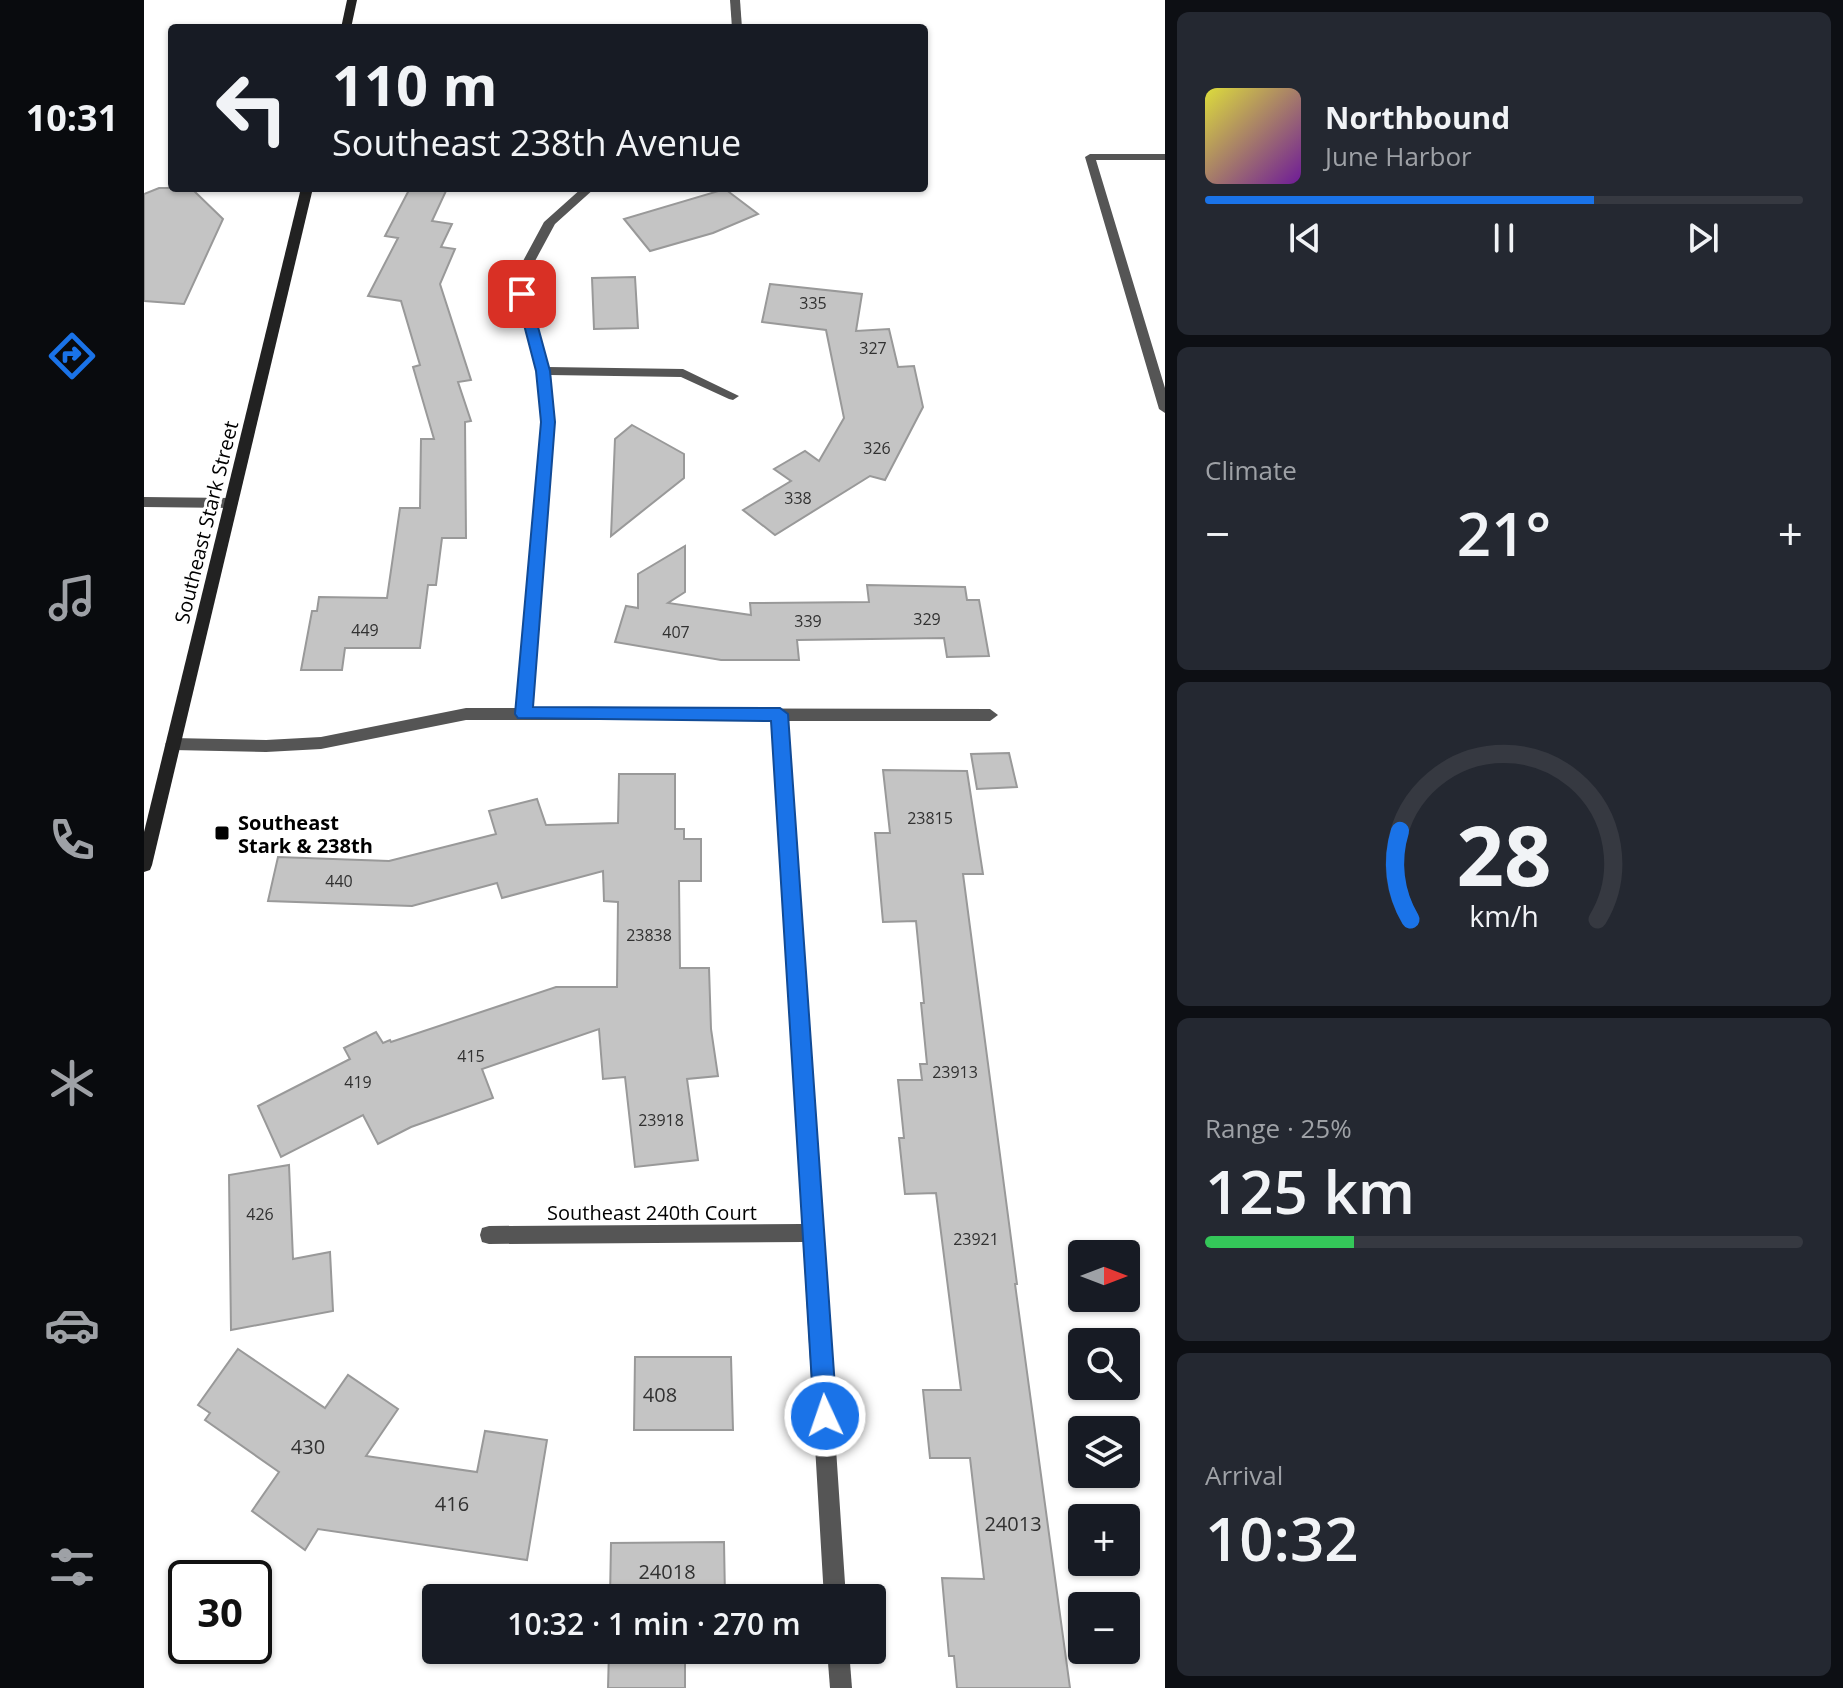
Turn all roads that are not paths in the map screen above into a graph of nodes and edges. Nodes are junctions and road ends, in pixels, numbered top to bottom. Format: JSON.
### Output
{"nodes":[{"id":1,"x":352,"y":0,"type":"edge"},
{"id":2,"x":735,"y":0,"type":"edge"},
{"id":3,"x":347,"y":24,"type":"edge"},
{"id":4,"x":737,"y":24,"type":"edge"},
{"id":5,"x":1165,"y":157,"type":"edge"},
{"id":6,"x":306,"y":192,"type":"edge"},
{"id":7,"x":584,"y":192,"type":"edge"},
{"id":8,"x":543,"y":371,"type":"junction"},
{"id":9,"x":733,"y":396,"type":"dead end"},
{"id":10,"x":1165,"y":409,"type":"edge"},
{"id":11,"x":144,"y":502,"type":"edge"},
{"id":12,"x":231,"y":503,"type":"junction"},
{"id":13,"x":524,"y":714,"type":"junction"},
{"id":14,"x":780,"y":714,"type":"junction"},
{"id":15,"x":990,"y":715,"type":"dead end"},
{"id":16,"x":173,"y":744,"type":"junction"},
{"id":17,"x":144,"y":865,"type":"edge"},
{"id":18,"x":815,"y":1233,"type":"junction"},
{"id":19,"x":489,"y":1235,"type":"dead end"},
{"id":20,"x":834,"y":1584,"type":"edge"},
{"id":21,"x":839,"y":1664,"type":"edge"},
{"id":22,"x":841,"y":1688,"type":"edge"}],
"edges":[{"from":1,"to":3,"type":"main road"},
{"from":2,"to":4,"type":"street"},
{"from":5,"to":10,"type":"street"},
{"from":6,"to":12,"type":"main road","name":"Southeast Stark Street"},
{"from":7,"to":8,"type":"street"},
{"from":8,"to":9,"type":"street"},
{"from":8,"to":13,"type":"street"},
{"from":11,"to":12,"type":"street"},
{"from":12,"to":16,"type":"main road","name":"Southeast Stark Street"},
{"from":13,"to":14,"type":"street"},
{"from":13,"to":16,"type":"street"},
{"from":14,"to":15,"type":"street"},
{"from":14,"to":18,"type":"street"},
{"from":16,"to":17,"type":"main road","name":"Southeast Stark Street"},
{"from":18,"to":19,"type":"street","name":"Southeast 240th Court"},
{"from":18,"to":20,"type":"street"},
{"from":21,"to":22,"type":"street"}]}
